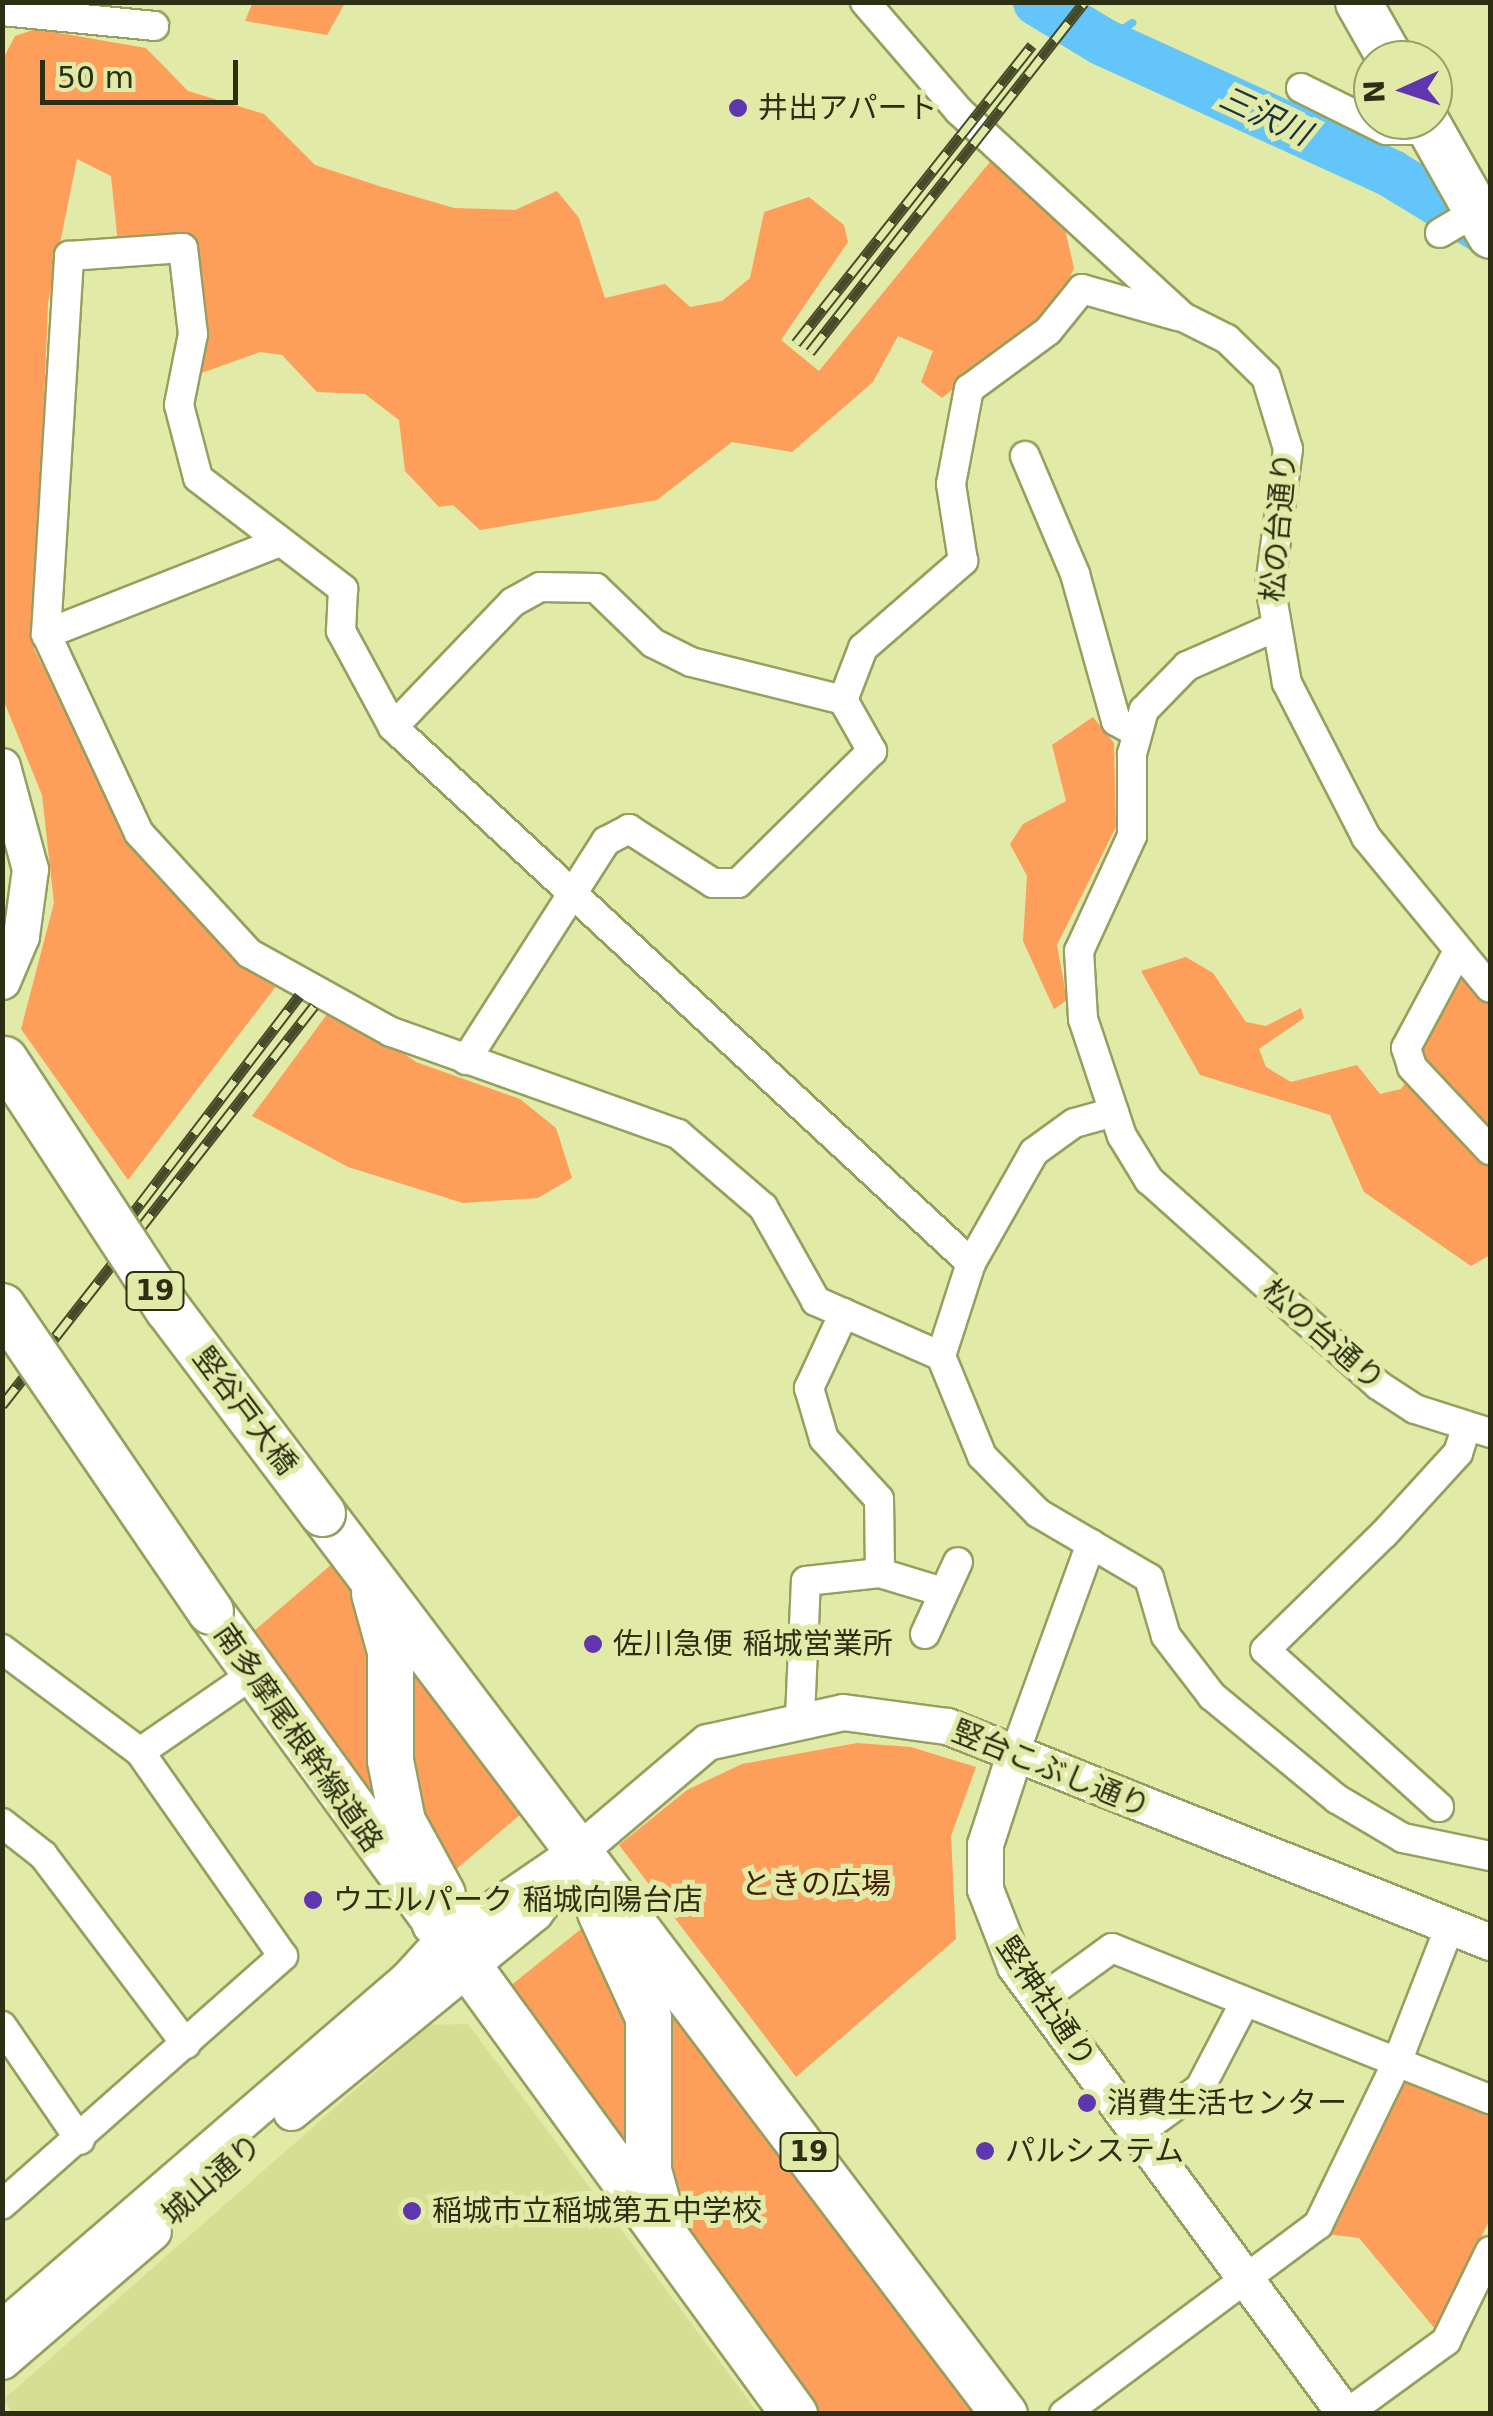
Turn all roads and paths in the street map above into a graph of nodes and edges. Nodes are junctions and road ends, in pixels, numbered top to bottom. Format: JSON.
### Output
{"nodes":[{"id":1,"x":865,"y":2,"type":"edge"},
{"id":2,"x":1358,"y":2,"type":"edge"},
{"id":3,"x":2,"y":12,"type":"edge"},
{"id":4,"x":154,"y":26,"type":"dead end"},
{"id":5,"x":1380,"y":40,"type":"edge"},
{"id":6,"x":1301,"y":88,"type":"dead end"},
{"id":7,"x":1353,"y":114,"type":"edge"},
{"id":8,"x":1437,"y":140,"type":"edge"},
{"id":9,"x":1469,"y":222,"type":"edge"},
{"id":10,"x":1183,"y":318,"type":"junction"},
{"id":11,"x":1024,"y":456,"type":"dead end"},
{"id":12,"x":280,"y":542,"type":"junction"},
{"id":13,"x":1272,"y":629,"type":"junction"},
{"id":14,"x":46,"y":634,"type":"junction"},
{"id":15,"x":843,"y":700,"type":"junction"},
{"id":16,"x":393,"y":727,"type":"junction"},
{"id":17,"x":1136,"y":732,"type":"junction"},
{"id":18,"x":2,"y":766,"type":"edge"},
{"id":19,"x":2,"y":824,"type":"edge"},
{"id":20,"x":568,"y":895,"type":"junction"},
{"id":21,"x":1458,"y":950,"type":"junction"},
{"id":22,"x":7,"y":957,"type":"edge"},
{"id":23,"x":1490,"y":988,"type":"edge"},
{"id":24,"x":3,"y":1057,"type":"edge"},
{"id":25,"x":466,"y":1060,"type":"junction"},
{"id":26,"x":1114,"y":1112,"type":"junction"},
{"id":27,"x":1490,"y":1150,"type":"edge"},
{"id":28,"x":971,"y":1262,"type":"junction"},
{"id":29,"x":2,"y":1306,"type":"edge"},
{"id":30,"x":844,"y":1313,"type":"junction"},
{"id":31,"x":941,"y":1356,"type":"junction"},
{"id":32,"x":1478,"y":1430,"type":"edge"},
{"id":33,"x":1091,"y":1544,"type":"junction"},
{"id":34,"x":358,"y":1560,"type":"junction"},
{"id":35,"x":958,"y":1562,"type":"dead end"},
{"id":36,"x":880,"y":1573,"type":"junction"},
{"id":37,"x":944,"y":1592,"type":"junction"},
{"id":38,"x":925,"y":1634,"type":"dead end"},
{"id":39,"x":2,"y":1650,"type":"edge"},
{"id":40,"x":253,"y":1674,"type":"junction"},
{"id":41,"x":800,"y":1716,"type":"junction"},
{"id":42,"x":707,"y":1742,"type":"junction"},
{"id":43,"x":140,"y":1752,"type":"junction"},
{"id":44,"x":1014,"y":1755,"type":"junction"},
{"id":45,"x":1439,"y":1807,"type":"dead end"},
{"id":46,"x":2,"y":1823,"type":"edge"},
{"id":47,"x":569,"y":1854,"type":"junction"},
{"id":48,"x":1490,"y":1856,"type":"edge"},
{"id":49,"x":1450,"y":1926,"type":"junction"},
{"id":50,"x":1490,"y":1942,"type":"edge"},
{"id":51,"x":451,"y":1957,"type":"junction"},
{"id":52,"x":1039,"y":2001,"type":"junction"},
{"id":53,"x":1245,"y":2002,"type":"junction"},
{"id":54,"x":2,"y":2026,"type":"edge"},
{"id":55,"x":186,"y":2044,"type":"junction"},
{"id":56,"x":1397,"y":2062,"type":"junction"},
{"id":57,"x":298,"y":2074,"type":"junction"},
{"id":58,"x":1490,"y":2099,"type":"edge"},
{"id":59,"x":1138,"y":2133,"type":"junction"},
{"id":60,"x":80,"y":2140,"type":"junction"},
{"id":61,"x":2,"y":2205,"type":"edge"},
{"id":62,"x":1490,"y":2251,"type":"edge"},
{"id":63,"x":681,"y":2262,"type":"junction"},
{"id":64,"x":1245,"y":2279,"type":"junction"},
{"id":65,"x":2,"y":2328,"type":"edge"},
{"id":66,"x":2,"y":2361,"type":"edge"},
{"id":67,"x":794,"y":2414,"type":"edge"},
{"id":68,"x":1004,"y":2414,"type":"edge"},
{"id":69,"x":1064,"y":2414,"type":"edge"},
{"id":70,"x":1346,"y":2414,"type":"edge"}],
"edges":[{"from":1,"to":10,"type":"street","name":"松の台通り"},
{"from":2,"to":5,"type":"main road"},
{"from":3,"to":4,"type":"street"},
{"from":6,"to":7,"type":"street"},
{"from":8,"to":9,"type":"main road"},
{"from":10,"to":13,"type":"street","name":"松の台通り"},
{"from":10,"to":15,"type":"street"},
{"from":11,"to":17,"type":"street"},
{"from":12,"to":14,"type":"street"},
{"from":12,"to":14,"type":"street"},
{"from":12,"to":16,"type":"street"},
{"from":13,"to":17,"type":"street","name":"松の台通り"},
{"from":13,"to":21,"type":"street"},
{"from":14,"to":25,"type":"street"},
{"from":15,"to":16,"type":"street"},
{"from":15,"to":20,"type":"street"},
{"from":16,"to":20,"type":"street"},
{"from":17,"to":26,"type":"street","name":"松の台通り"},
{"from":18,"to":22,"type":"street"},
{"from":19,"to":22,"type":"street"},
{"from":20,"to":25,"type":"street"},
{"from":20,"to":28,"type":"street"},
{"from":21,"to":23,"type":"street"},
{"from":21,"to":27,"type":"street"},
{"from":24,"to":34,"type":"main road","name":"竪谷戸大橋","number":"19","bridge":true},
{"from":25,"to":30,"type":"street"},
{"from":26,"to":28,"type":"street"},
{"from":26,"to":32,"type":"street","name":"松の台通り"},
{"from":28,"to":31,"type":"street"},
{"from":29,"to":40,"type":"main road","name":"南多摩尾根幹線道路","bridge":true},
{"from":30,"to":31,"type":"street"},
{"from":30,"to":36,"type":"street"},
{"from":31,"to":33,"type":"street"},
{"from":32,"to":45,"type":"street"},
{"from":33,"to":44,"type":"street"},
{"from":33,"to":48,"type":"street"},
{"from":34,"to":47,"type":"main road","number":"19"},
{"from":34,"to":51,"type":"main road"},
{"from":35,"to":37,"type":"street"},
{"from":36,"to":37,"type":"street"},
{"from":36,"to":41,"type":"street"},
{"from":37,"to":38,"type":"street"},
{"from":39,"to":43,"type":"street"},
{"from":40,"to":43,"type":"street"},
{"from":40,"to":51,"type":"main road","name":"南多摩尾根幹線道路"},
{"from":41,"to":42,"type":"street","name":"竪台こぶし通り"},
{"from":41,"to":44,"type":"street","name":"竪台こぶし通り"},
{"from":42,"to":47,"type":"street"},
{"from":42,"to":47,"type":"street","name":"竪台こぶし通り"},
{"from":43,"to":55,"type":"street"},
{"from":44,"to":49,"type":"street","name":"竪台こぶし通り"},
{"from":44,"to":52,"type":"street","name":"竪神社通り"},
{"from":46,"to":55,"type":"street"},
{"from":47,"to":51,"type":"street"},
{"from":47,"to":63,"type":"main road"},
{"from":47,"to":68,"type":"main road","number":"19"},
{"from":49,"to":50,"type":"street","name":"竪台こぶし通り"},
{"from":49,"to":56,"type":"street"},
{"from":51,"to":57,"type":"street","name":"城山通り"},
{"from":51,"to":57,"type":"street"},
{"from":51,"to":63,"type":"main road","name":"南多摩尾根幹線道路"},
{"from":51,"to":66,"type":"street","name":"城山通り"},
{"from":52,"to":53,"type":"street"},
{"from":52,"to":59,"type":"street","name":"竪神社通り"},
{"from":53,"to":56,"type":"street"},
{"from":53,"to":59,"type":"street"},
{"from":54,"to":60,"type":"street"},
{"from":55,"to":60,"type":"street"},
{"from":56,"to":58,"type":"street"},
{"from":56,"to":64,"type":"street"},
{"from":57,"to":65,"type":"street","name":"城山通り"},
{"from":59,"to":64,"type":"street","name":"竪神社通り"},
{"from":60,"to":61,"type":"street"},
{"from":62,"to":70,"type":"street"},
{"from":63,"to":67,"type":"main road","name":"南多摩尾根幹線道路"},
{"from":64,"to":69,"type":"street"},
{"from":64,"to":70,"type":"street","name":"竪神社通り"}]}
